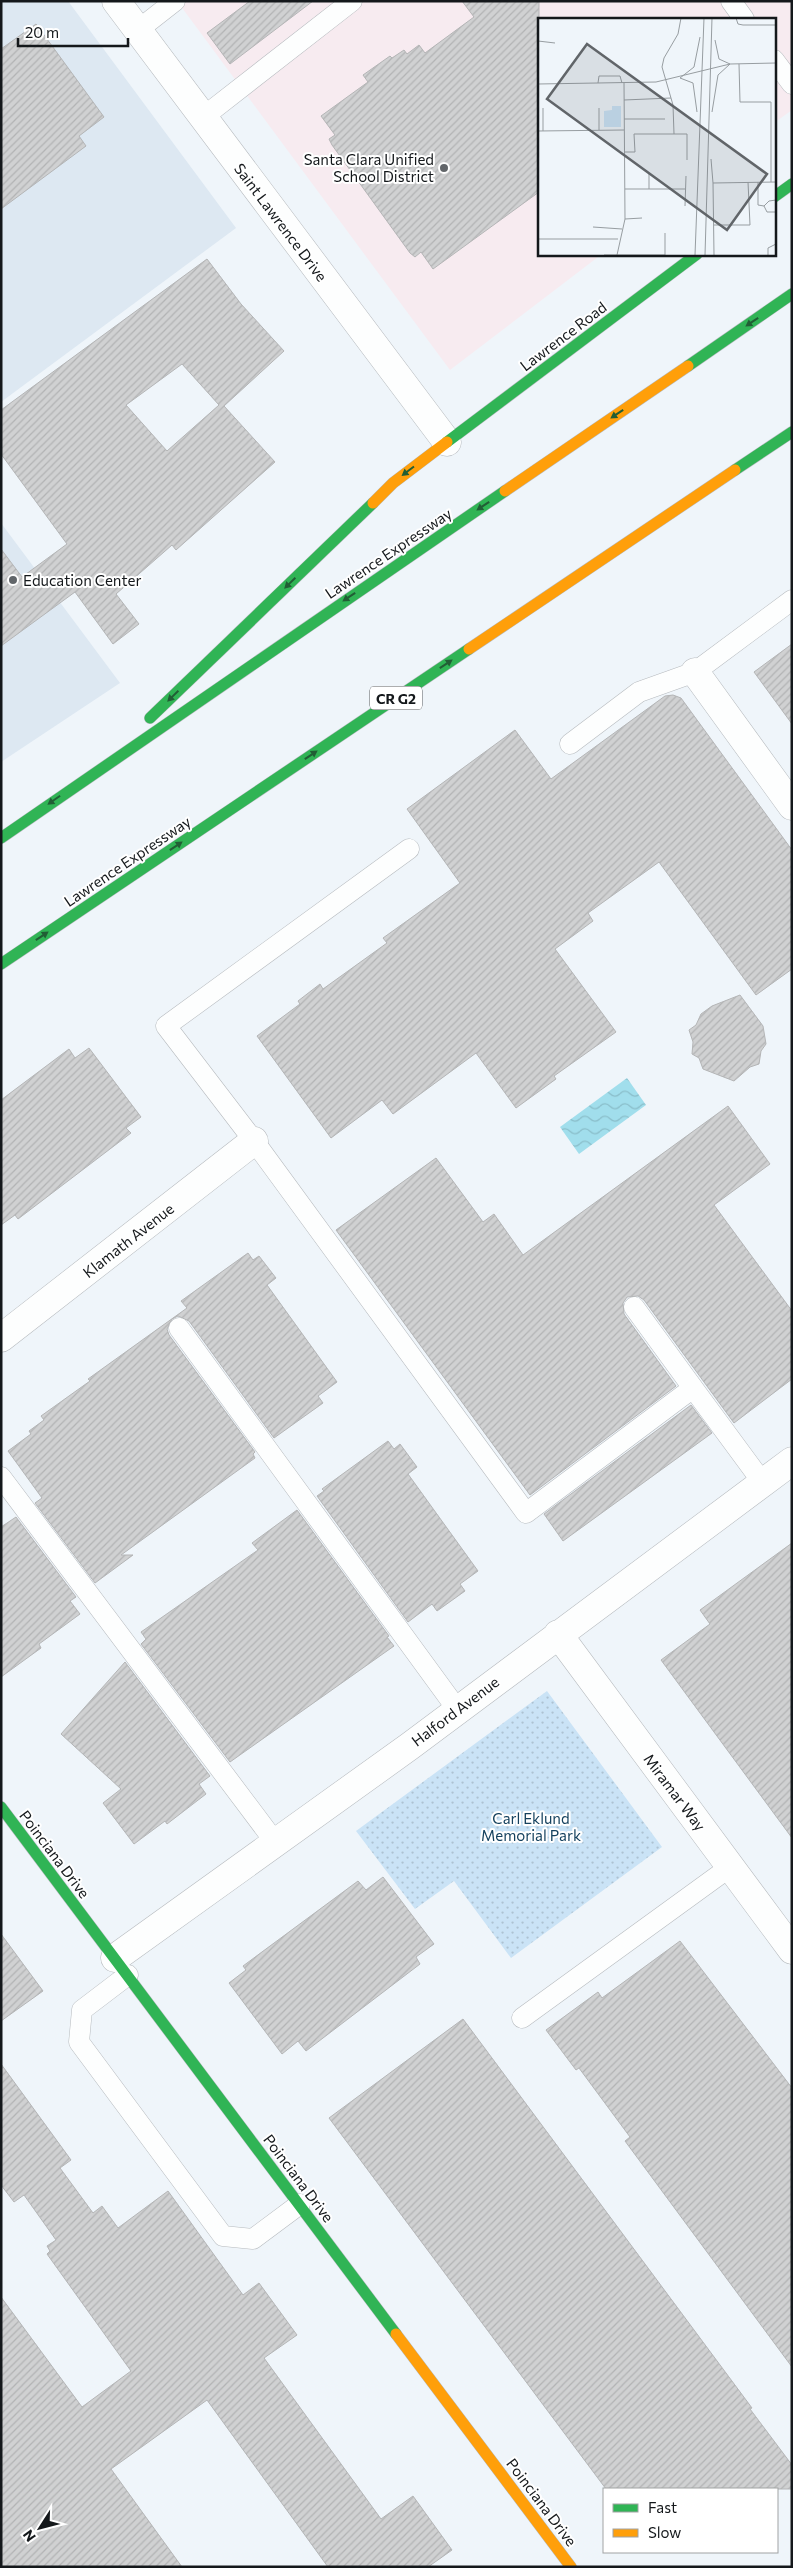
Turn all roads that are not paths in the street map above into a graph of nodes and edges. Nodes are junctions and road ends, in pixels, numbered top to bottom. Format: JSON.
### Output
{"nodes":[{"id":1,"x":116,"y":1,"type":"edge"},
{"id":2,"x":175,"y":1,"type":"edge"},
{"id":3,"x":352,"y":1,"type":"edge"},
{"id":4,"x":731,"y":1,"type":"edge"},
{"id":5,"x":743,"y":18,"type":"edge"},
{"id":6,"x":138,"y":30,"type":"junction"},
{"id":7,"x":776,"y":63,"type":"edge"},
{"id":8,"x":792,"y":84,"type":"edge"},
{"id":9,"x":202,"y":118,"type":"junction"},
{"id":10,"x":792,"y":184,"type":"edge"},
{"id":11,"x":776,"y":196,"type":"edge"},
{"id":12,"x":696,"y":255,"type":"edge"},
{"id":13,"x":792,"y":294,"type":"edge"},
{"id":14,"x":792,"y":432,"type":"edge"},
{"id":15,"x":447,"y":442,"type":"junction"},
{"id":16,"x":792,"y":600,"type":"edge"},
{"id":17,"x":695,"y":672,"type":"junction"},
{"id":18,"x":570,"y":744,"type":"dead end"},
{"id":19,"x":94,"y":772,"type":"junction"},
{"id":20,"x":792,"y":806,"type":"edge"},
{"id":21,"x":1,"y":838,"type":"edge"},
{"id":22,"x":409,"y":849,"type":"dead end"},
{"id":23,"x":1,"y":964,"type":"edge"},
{"id":24,"x":254,"y":1141,"type":"junction"},
{"id":25,"x":634,"y":1307,"type":"dead end"},
{"id":26,"x":179,"y":1328,"type":"dead end"},
{"id":27,"x":1,"y":1338,"type":"edge"},
{"id":28,"x":693,"y":1388,"type":"junction"},
{"id":29,"x":792,"y":1462,"type":"edge"},
{"id":30,"x":1,"y":1477,"type":"edge"},
{"id":31,"x":763,"y":1483,"type":"junction"},
{"id":32,"x":558,"y":1634,"type":"junction"},
{"id":33,"x":457,"y":1708,"type":"junction"},
{"id":34,"x":1,"y":1807,"type":"edge"},
{"id":35,"x":275,"y":1842,"type":"junction"},
{"id":36,"x":730,"y":1867,"type":"junction"},
{"id":37,"x":792,"y":1950,"type":"edge"},
{"id":38,"x":121,"y":1966,"type":"junction"},
{"id":39,"x":522,"y":2018,"type":"dead end"},
{"id":40,"x":300,"y":2204,"type":"junction"},
{"id":41,"x":571,"y":2567,"type":"edge"}],
"edges":[{"from":1,"to":6,"type":"street","name":"Saint Lawrence Drive"},
{"from":2,"to":6,"type":"lane"},
{"from":3,"to":9,"type":"lane"},
{"from":4,"to":5,"type":"lane"},
{"from":6,"to":9,"type":"street","name":"Saint Lawrence Drive"},
{"from":7,"to":8,"type":"lane"},
{"from":9,"to":15,"type":"street","name":"Saint Lawrence Drive"},
{"from":10,"to":11,"type":"main road"},
{"from":12,"to":15,"type":"main road","name":"Lawrence Road"},
{"from":13,"to":19,"type":"main road","name":"Lawrence Expressway","one_way":true},
{"from":23,"to":14,"type":"main road","name":"Lawrence Expressway","number":"CR G2","one_way":true},
{"from":15,"to":19,"type":"main road","name":"Lawrence Road","one_way":true},
{"from":16,"to":17,"type":"lane"},
{"from":17,"to":18,"type":"lane"},
{"from":17,"to":20,"type":"street"},
{"from":19,"to":21,"type":"main road","name":"Lawrence Expressway","one_way":true},
{"from":22,"to":24,"type":"lane"},
{"from":24,"to":27,"type":"street","name":"Klamath Avenue"},
{"from":24,"to":28,"type":"lane"},
{"from":25,"to":28,"type":"lane"},
{"from":26,"to":33,"type":"lane"},
{"from":28,"to":31,"type":"lane"},
{"from":29,"to":31,"type":"street","name":"Halford Avenue"},
{"from":30,"to":35,"type":"lane"},
{"from":31,"to":32,"type":"street","name":"Halford Avenue"},
{"from":32,"to":33,"type":"street","name":"Halford Avenue"},
{"from":32,"to":36,"type":"street","name":"Miramar Way"},
{"from":33,"to":35,"type":"street","name":"Halford Avenue"},
{"from":34,"to":38,"type":"main road","name":"Poinciana Drive"},
{"from":35,"to":38,"type":"street","name":"Halford Avenue"},
{"from":36,"to":37,"type":"street","name":"Miramar Way"},
{"from":36,"to":39,"type":"lane"},
{"from":38,"to":40,"type":"main road","name":"Poinciana Drive"},
{"from":38,"to":40,"type":"lane"},
{"from":40,"to":41,"type":"main road","name":"Poinciana Drive"}]}
